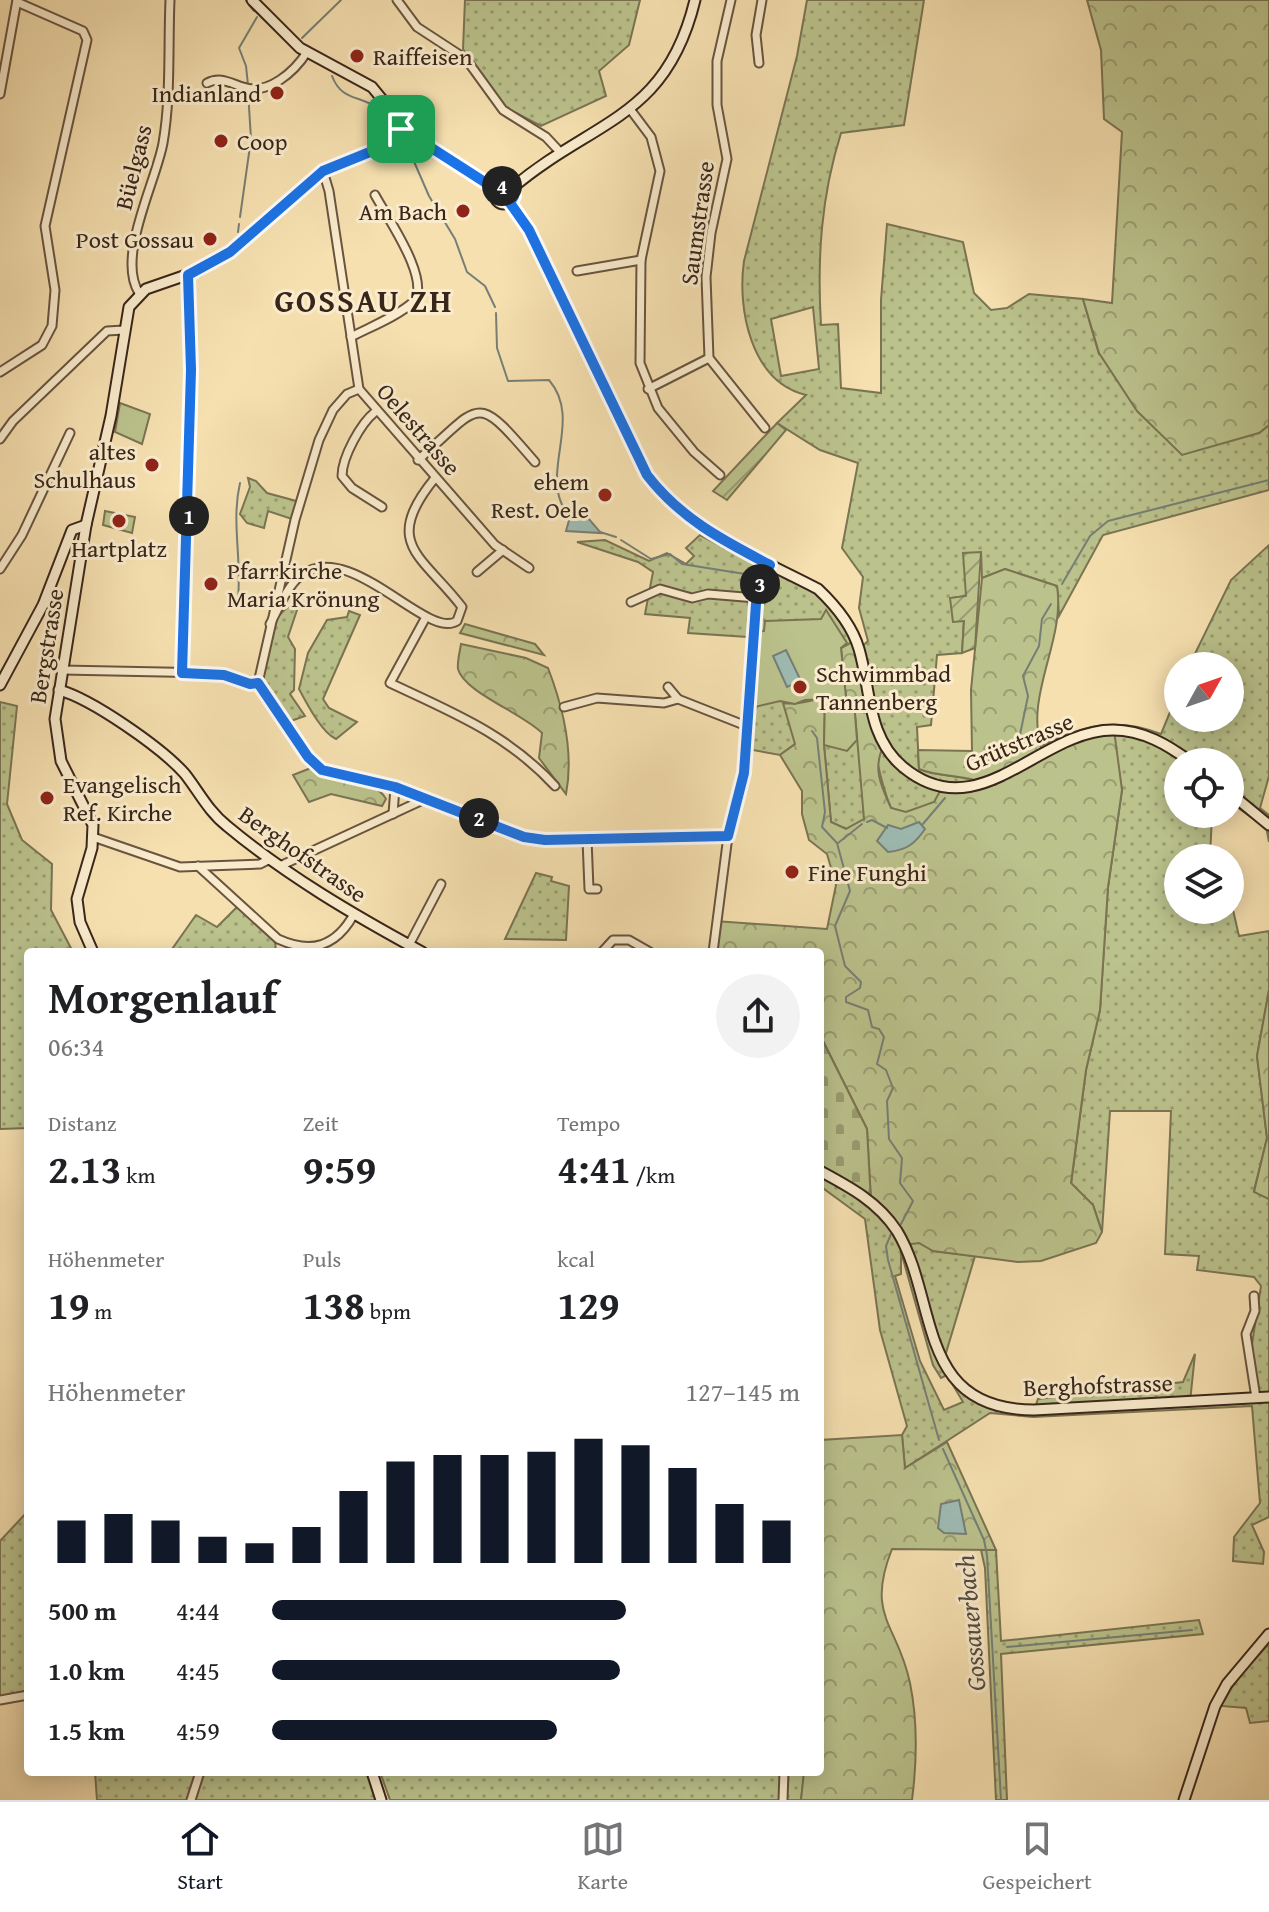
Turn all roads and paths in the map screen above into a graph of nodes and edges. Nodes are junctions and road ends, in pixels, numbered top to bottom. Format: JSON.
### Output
{"nodes":[{"id":1,"x":252,"y":0,"type":"edge"},
{"id":2,"x":397,"y":0,"type":"edge"},
{"id":3,"x":695,"y":0,"type":"edge"},
{"id":4,"x":731,"y":0,"type":"edge"},
{"id":5,"x":762,"y":0,"type":"edge"},
{"id":6,"x":17,"y":1,"type":"edge"},
{"id":7,"x":170,"y":1,"type":"edge"},
{"id":8,"x":0,"y":30,"type":"edge"},
{"id":9,"x":11,"y":31,"type":"junction"},
{"id":10,"x":307,"y":52,"type":"junction"},
{"id":11,"x":759,"y":63,"type":"dead end"},
{"id":12,"x":207,"y":83,"type":"dead end"},
{"id":13,"x":0,"y":94,"type":"edge"},
{"id":14,"x":630,"y":109,"type":"junction"},
{"id":15,"x":404,"y":126,"type":"junction"},
{"id":16,"x":416,"y":138,"type":"junction"},
{"id":17,"x":400,"y":139,"type":"junction"},
{"id":18,"x":560,"y":152,"type":"junction"},
{"id":19,"x":323,"y":171,"type":"junction"},
{"id":20,"x":511,"y":189,"type":"junction"},
{"id":21,"x":497,"y":190,"type":"junction"},
{"id":22,"x":375,"y":195,"type":"dead end"},
{"id":23,"x":510,"y":203,"type":"junction"},
{"id":24,"x":641,"y":260,"type":"junction"},
{"id":25,"x":577,"y":271,"type":"dead end"},
{"id":26,"x":188,"y":275,"type":"junction"},
{"id":27,"x":139,"y":293,"type":"junction"},
{"id":28,"x":124,"y":330,"type":"junction"},
{"id":29,"x":351,"y":337,"type":"junction"},
{"id":30,"x":709,"y":358,"type":"junction"},
{"id":31,"x":0,"y":372,"type":"edge"},
{"id":32,"x":359,"y":389,"type":"junction"},
{"id":33,"x":648,"y":389,"type":"junction"},
{"id":34,"x":375,"y":412,"type":"junction"},
{"id":35,"x":765,"y":428,"type":"dead end"},
{"id":36,"x":70,"y":433,"type":"dead end"},
{"id":37,"x":0,"y":439,"type":"edge"},
{"id":38,"x":418,"y":460,"type":"junction"},
{"id":39,"x":535,"y":462,"type":"dead end"},
{"id":40,"x":720,"y":475,"type":"dead end"},
{"id":41,"x":435,"y":478,"type":"junction"},
{"id":42,"x":382,"y":507,"type":"dead end"},
{"id":43,"x":86,"y":525,"type":"junction"},
{"id":44,"x":503,"y":550,"type":"junction"},
{"id":45,"x":770,"y":565,"type":"junction"},
{"id":46,"x":529,"y":568,"type":"dead end"},
{"id":47,"x":0,"y":569,"type":"edge"},
{"id":48,"x":477,"y":572,"type":"dead end"},
{"id":49,"x":756,"y":598,"type":"junction"},
{"id":50,"x":631,"y":602,"type":"dead end"},
{"id":51,"x":426,"y":617,"type":"junction"},
{"id":52,"x":270,"y":624,"type":"junction"},
{"id":53,"x":62,"y":670,"type":"junction"},
{"id":54,"x":182,"y":673,"type":"junction"},
{"id":55,"x":258,"y":683,"type":"junction"},
{"id":56,"x":0,"y":685,"type":"edge"},
{"id":57,"x":668,"y":687,"type":"dead end"},
{"id":58,"x":59,"y":690,"type":"junction"},
{"id":59,"x":678,"y":699,"type":"junction"},
{"id":60,"x":564,"y":707,"type":"dead end"},
{"id":61,"x":749,"y":727,"type":"junction"},
{"id":62,"x":1166,"y":748,"type":"edge"},
{"id":63,"x":555,"y":786,"type":"dead end"},
{"id":64,"x":395,"y":787,"type":"junction"},
{"id":65,"x":427,"y":798,"type":"junction"},
{"id":66,"x":1244,"y":804,"type":"edge"},
{"id":67,"x":393,"y":814,"type":"junction"},
{"id":68,"x":1269,"y":825,"type":"edge"},
{"id":69,"x":728,"y":836,"type":"junction"},
{"id":70,"x":93,"y":837,"type":"junction"},
{"id":71,"x":587,"y":839,"type":"junction"},
{"id":72,"x":270,"y":859,"type":"junction"},
{"id":73,"x":198,"y":866,"type":"junction"},
{"id":74,"x":280,"y":866,"type":"junction"},
{"id":75,"x":441,"y":884,"type":"dead end"},
{"id":76,"x":597,"y":889,"type":"dead end"},
{"id":77,"x":354,"y":914,"type":"junction"},
{"id":78,"x":409,"y":945,"type":"junction"},
{"id":79,"x":91,"y":948,"type":"edge"},
{"id":80,"x":310,"y":948,"type":"edge"},
{"id":81,"x":317,"y":948,"type":"edge"},
{"id":82,"x":415,"y":948,"type":"edge"},
{"id":83,"x":606,"y":948,"type":"edge"},
{"id":84,"x":643,"y":948,"type":"edge"},
{"id":85,"x":714,"y":948,"type":"edge"},
{"id":86,"x":824,"y":1173,"type":"edge"},
{"id":87,"x":1254,"y":1296,"type":"dead end"},
{"id":88,"x":1269,"y":1397,"type":"edge"},
{"id":89,"x":1256,"y":1398,"type":"junction"},
{"id":90,"x":1269,"y":1634,"type":"edge"},
{"id":91,"x":24,"y":1696,"type":"edge"},
{"id":92,"x":0,"y":1700,"type":"edge"},
{"id":93,"x":199,"y":1776,"type":"edge"},
{"id":94,"x":373,"y":1776,"type":"edge"},
{"id":95,"x":784,"y":1776,"type":"edge"},
{"id":96,"x":191,"y":1800,"type":"edge"},
{"id":97,"x":381,"y":1800,"type":"edge"},
{"id":98,"x":783,"y":1800,"type":"edge"},
{"id":99,"x":1184,"y":1800,"type":"edge"}],
"edges":[{"from":1,"to":10,"type":"street"},
{"from":2,"to":18,"type":"street"},
{"from":3,"to":14,"type":"street"},
{"from":4,"to":30,"type":"street","name":"Saumstrasse"},
{"from":5,"to":11,"type":"street"},
{"from":6,"to":9,"type":"street"},
{"from":6,"to":31,"type":"street"},
{"from":7,"to":27,"type":"street","name":"Büelgass"},
{"from":8,"to":9,"type":"street"},
{"from":9,"to":13,"type":"street"},
{"from":10,"to":12,"type":"street"},
{"from":10,"to":15,"type":"street"},
{"from":14,"to":18,"type":"street"},
{"from":14,"to":24,"type":"street"},
{"from":15,"to":16,"type":"street"},
{"from":15,"to":17,"type":"street"},
{"from":16,"to":17,"type":"street"},
{"from":16,"to":21,"type":"street"},
{"from":17,"to":19,"type":"street"},
{"from":18,"to":20,"type":"street"},
{"from":19,"to":26,"type":"street"},
{"from":19,"to":29,"type":"street","name":"Oelestrasse"},
{"from":20,"to":21,"type":"street"},
{"from":20,"to":23,"type":"street"},
{"from":21,"to":23,"type":"street"},
{"from":22,"to":29,"type":"street"},
{"from":23,"to":45,"type":"street","name":"Grütstrasse"},
{"from":24,"to":25,"type":"street"},
{"from":24,"to":33,"type":"street"},
{"from":26,"to":27,"type":"street"},
{"from":26,"to":54,"type":"street"},
{"from":27,"to":28,"type":"street","name":"Bergstrasse"},
{"from":28,"to":37,"type":"street"},
{"from":28,"to":43,"type":"street","name":"Bergstrasse"},
{"from":29,"to":32,"type":"street","name":"Oelestrasse"},
{"from":30,"to":33,"type":"street"},
{"from":30,"to":35,"type":"street"},
{"from":32,"to":34,"type":"street","name":"Oelestrasse"},
{"from":32,"to":52,"type":"street"},
{"from":33,"to":40,"type":"street"},
{"from":34,"to":38,"type":"street","name":"Oelestrasse"},
{"from":34,"to":42,"type":"street"},
{"from":36,"to":47,"type":"street"},
{"from":38,"to":39,"type":"street"},
{"from":38,"to":41,"type":"street","name":"Oelestrasse"},
{"from":41,"to":44,"type":"street","name":"Oelestrasse"},
{"from":41,"to":51,"type":"street"},
{"from":43,"to":53,"type":"street","name":"Bergstrasse"},
{"from":43,"to":56,"type":"street"},
{"from":44,"to":46,"type":"street","name":"Oelestrasse"},
{"from":44,"to":48,"type":"street"},
{"from":45,"to":49,"type":"street"},
{"from":45,"to":62,"type":"street","name":"Grütstrasse"},
{"from":49,"to":50,"type":"street"},
{"from":49,"to":61,"type":"street"},
{"from":51,"to":52,"type":"street"},
{"from":51,"to":63,"type":"street"},
{"from":52,"to":55,"type":"street"},
{"from":53,"to":54,"type":"street"},
{"from":53,"to":58,"type":"street","name":"Bergstrasse"},
{"from":54,"to":55,"type":"street"},
{"from":55,"to":64,"type":"street"},
{"from":57,"to":59,"type":"street"},
{"from":58,"to":70,"type":"street","name":"Bergstrasse"},
{"from":58,"to":72,"type":"street","name":"Berghofstrasse"},
{"from":59,"to":60,"type":"street"},
{"from":59,"to":61,"type":"street"},
{"from":61,"to":69,"type":"street"},
{"from":64,"to":65,"type":"street"},
{"from":64,"to":67,"type":"street"},
{"from":65,"to":67,"type":"street"},
{"from":65,"to":71,"type":"street"},
{"from":66,"to":68,"type":"street"},
{"from":67,"to":74,"type":"street"},
{"from":69,"to":71,"type":"street"},
{"from":69,"to":85,"type":"street"},
{"from":70,"to":73,"type":"street"},
{"from":70,"to":79,"type":"street"},
{"from":71,"to":76,"type":"street"},
{"from":72,"to":73,"type":"street"},
{"from":72,"to":74,"type":"street","name":"Berghofstrasse"},
{"from":73,"to":80,"type":"street"},
{"from":74,"to":77,"type":"street","name":"Berghofstrasse"},
{"from":75,"to":78,"type":"street"},
{"from":77,"to":78,"type":"street","name":"Berghofstrasse"},
{"from":77,"to":81,"type":"street"},
{"from":78,"to":82,"type":"street","name":"Berghofstrasse"},
{"from":83,"to":84,"type":"street"},
{"from":86,"to":89,"type":"street","name":"Berghofstrasse"},
{"from":87,"to":89,"type":"street"},
{"from":88,"to":89,"type":"street","name":"Berghofstrasse"},
{"from":90,"to":99,"type":"street"},
{"from":91,"to":92,"type":"street"},
{"from":93,"to":96,"type":"street"},
{"from":94,"to":97,"type":"street"},
{"from":95,"to":98,"type":"street"}]}
